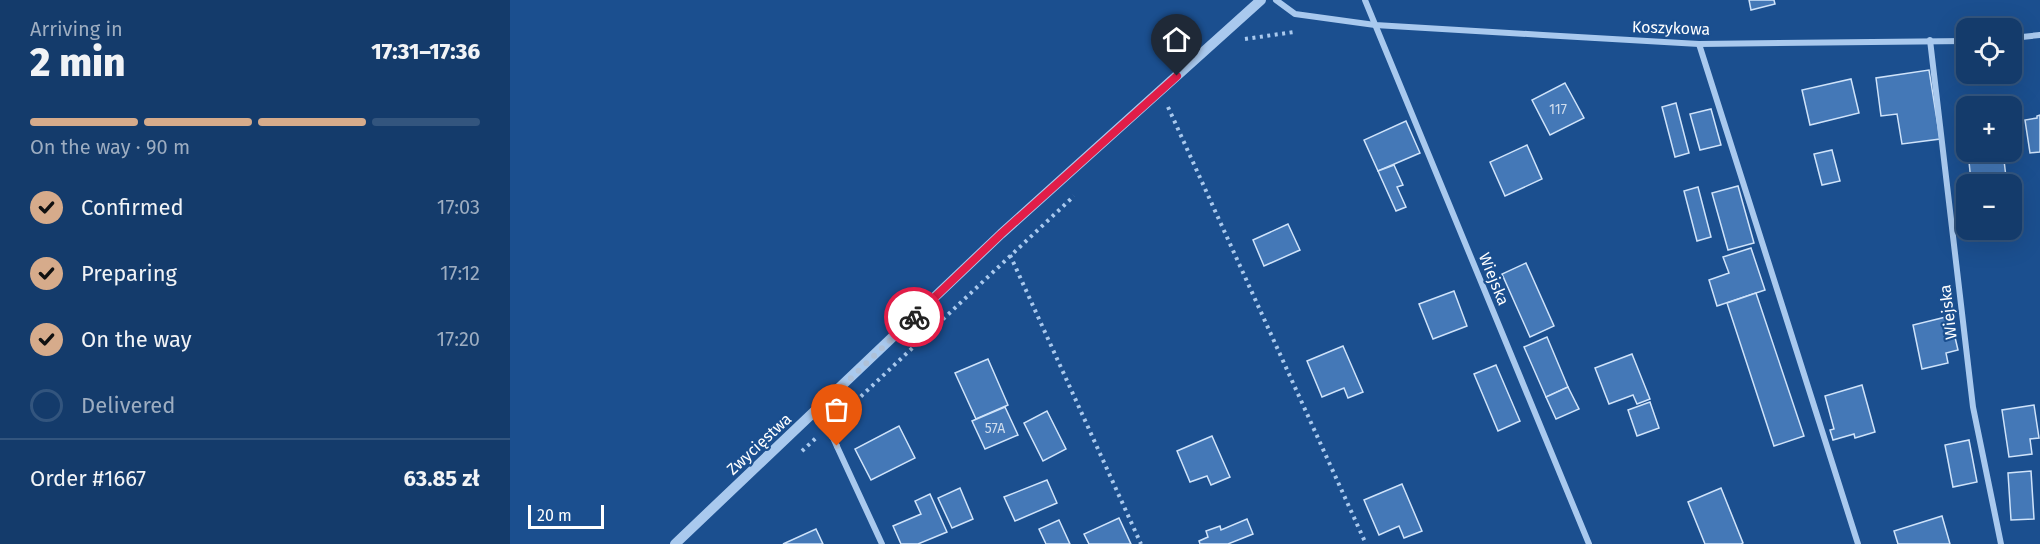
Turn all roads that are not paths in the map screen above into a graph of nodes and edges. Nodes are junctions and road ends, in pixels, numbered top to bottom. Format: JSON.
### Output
{"nodes":[{"id":1,"x":1261,"y":0,"type":"edge"},
{"id":2,"x":1276,"y":0,"type":"edge"},
{"id":3,"x":1365,"y":0,"type":"edge"},
{"id":4,"x":1375,"y":25,"type":"junction"},
{"id":5,"x":2040,"y":35,"type":"edge"},
{"id":6,"x":2022,"y":37,"type":"edge"},
{"id":7,"x":1930,"y":40,"type":"junction"},
{"id":8,"x":1956,"y":40,"type":"edge"},
{"id":9,"x":1699,"y":44,"type":"junction"},
{"id":10,"x":818,"y":410,"type":"junction"},
{"id":11,"x":675,"y":544,"type":"edge"},
{"id":12,"x":882,"y":544,"type":"edge"},
{"id":13,"x":1589,"y":544,"type":"edge"},
{"id":14,"x":1858,"y":544,"type":"edge"},
{"id":15,"x":2001,"y":544,"type":"edge"}],
"edges":[{"from":1,"to":10,"type":"street","name":"Zwycięstwa"},
{"from":2,"to":4,"type":"street","name":"Koszykowa"},
{"from":3,"to":4,"type":"street"},
{"from":4,"to":9,"type":"street","name":"Koszykowa"},
{"from":4,"to":13,"type":"street","name":"Wiejska"},
{"from":5,"to":6,"type":"street"},
{"from":7,"to":8,"type":"street","name":"Koszykowa"},
{"from":7,"to":9,"type":"street","name":"Koszykowa"},
{"from":7,"to":15,"type":"street","name":"Wiejska"},
{"from":9,"to":14,"type":"street"},
{"from":10,"to":11,"type":"street","name":"Zwycięstwa"},
{"from":10,"to":12,"type":"street"}]}
